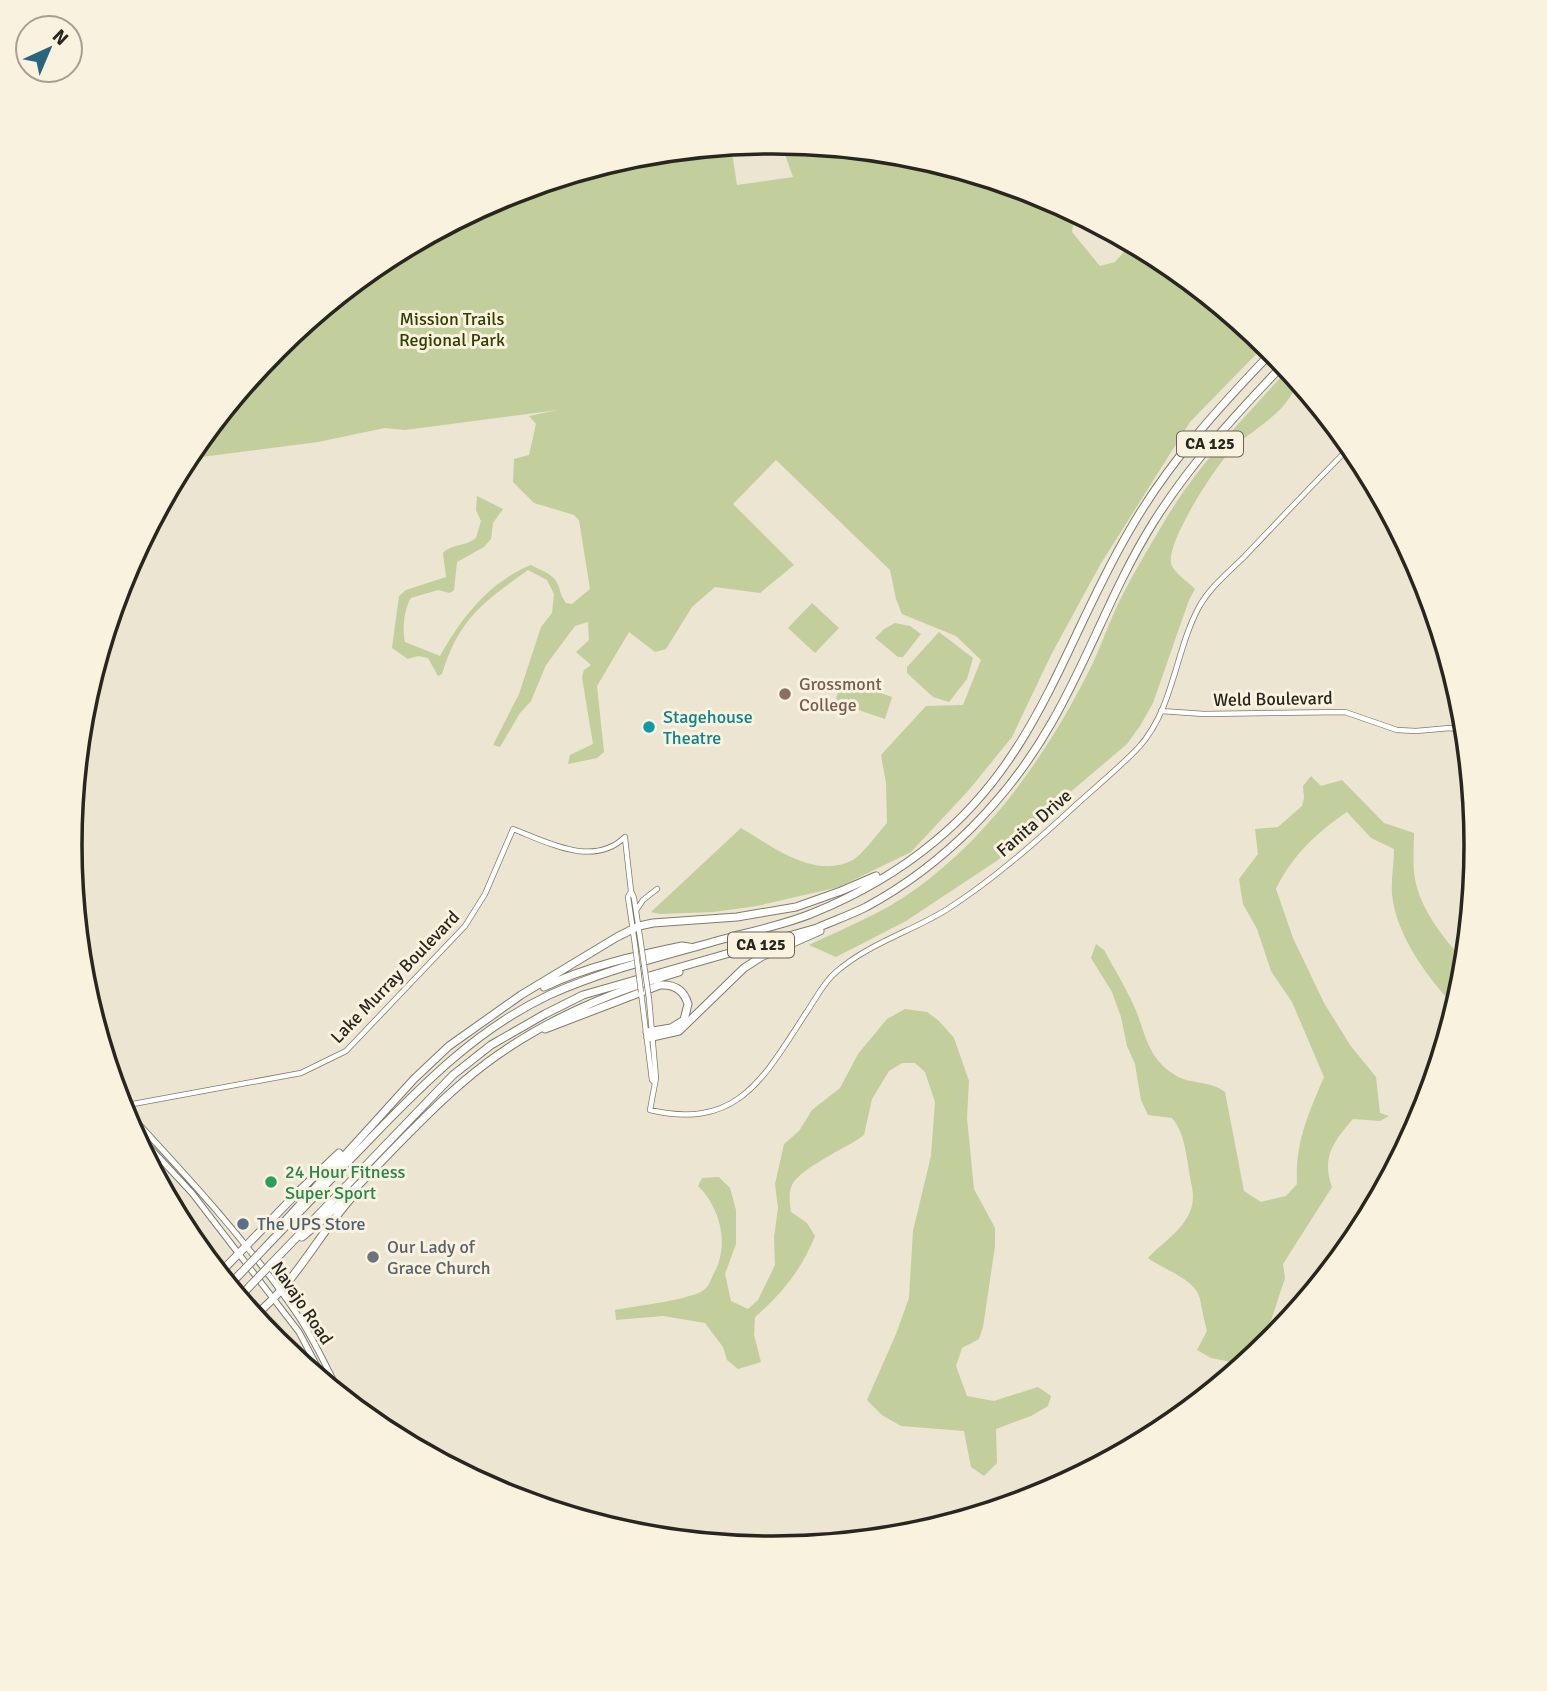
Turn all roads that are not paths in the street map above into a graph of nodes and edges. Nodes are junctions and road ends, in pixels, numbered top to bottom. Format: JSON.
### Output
{"nodes":[{"id":1,"x":1265,"y":360,"type":"edge"},
{"id":2,"x":1276,"y":372,"type":"edge"},
{"id":3,"x":1343,"y":454,"type":"edge"},
{"id":4,"x":1161,"y":711,"type":"junction"},
{"id":5,"x":1454,"y":729,"type":"edge"},
{"id":6,"x":891,"y":873,"type":"junction"},
{"id":7,"x":657,"y":889,"type":"dead end"},
{"id":8,"x":631,"y":891,"type":"junction"},
{"id":9,"x":636,"y":910,"type":"junction"},
{"id":10,"x":854,"y":913,"type":"junction"},
{"id":11,"x":635,"y":928,"type":"junction"},
{"id":12,"x":693,"y":948,"type":"junction"},
{"id":13,"x":732,"y":953,"type":"junction"},
{"id":14,"x":505,"y":1006,"type":"junction"},
{"id":15,"x":651,"y":1034,"type":"junction"},
{"id":16,"x":518,"y":1040,"type":"junction"},
{"id":17,"x":132,"y":1103,"type":"edge"},
{"id":18,"x":388,"y":1107,"type":"junction"},
{"id":19,"x":147,"y":1136,"type":"edge"},
{"id":20,"x":153,"y":1148,"type":"edge"},
{"id":21,"x":395,"y":1149,"type":"junction"},
{"id":22,"x":173,"y":1167,"type":"junction"},
{"id":23,"x":246,"y":1247,"type":"junction"},
{"id":24,"x":260,"y":1253,"type":"junction"},
{"id":25,"x":238,"y":1254,"type":"junction"},
{"id":26,"x":279,"y":1256,"type":"junction"},
{"id":27,"x":226,"y":1267,"type":"edge"},
{"id":28,"x":235,"y":1279,"type":"edge"},
{"id":29,"x":246,"y":1291,"type":"edge"},
{"id":30,"x":280,"y":1292,"type":"junction"},
{"id":31,"x":274,"y":1300,"type":"junction"},
{"id":32,"x":262,"y":1310,"type":"edge"},
{"id":33,"x":315,"y":1362,"type":"edge"},
{"id":34,"x":331,"y":1376,"type":"edge"}],
"edges":[{"from":1,"to":6,"type":"highway","number":"CA 125"},
{"from":2,"to":10,"type":"highway","number":"CA 125"},
{"from":3,"to":4,"type":"main road","name":"Fanita Drive"},
{"from":4,"to":5,"type":"main road","name":"Weld Boulevard"},
{"from":4,"to":15,"type":"main road","name":"Fanita Drive"},
{"from":6,"to":11,"type":"highway"},
{"from":6,"to":12,"type":"highway","number":"CA 125"},
{"from":7,"to":9,"type":"main road"},
{"from":8,"to":9,"type":"main road"},
{"from":8,"to":11,"type":"main road"},
{"from":8,"to":17,"type":"main road","name":"Lake Murray Boulevard"},
{"from":9,"to":11,"type":"main road"},
{"from":10,"to":13,"type":"highway","number":"CA 125"},
{"from":10,"to":15,"type":"highway"},
{"from":11,"to":14,"type":"highway"},
{"from":11,"to":15,"type":"main road","bridge":true},
{"from":12,"to":14,"type":"highway"},
{"from":12,"to":24,"type":"highway","number":"CA 125"},
{"from":13,"to":16,"type":"highway"},
{"from":13,"to":26,"type":"highway","number":"CA 125"},
{"from":14,"to":18,"type":"highway"},
{"from":15,"to":16,"type":"highway"},
{"from":16,"to":21,"type":"highway"},
{"from":18,"to":23,"type":"highway"},
{"from":18,"to":24,"type":"highway"},
{"from":19,"to":22,"type":"main road","name":"Navajo Road"},
{"from":20,"to":22,"type":"main road"},
{"from":21,"to":26,"type":"highway"},
{"from":21,"to":30,"type":"highway"},
{"from":22,"to":23,"type":"main road","name":"Navajo Road"},
{"from":22,"to":25,"type":"main road","name":"Navajo Road"},
{"from":23,"to":25,"type":"highway"},
{"from":23,"to":30,"type":"main road","name":"Navajo Road"},
{"from":24,"to":28,"type":"highway","number":"CA 125","bridge":true},
{"from":25,"to":27,"type":"highway"},
{"from":25,"to":31,"type":"main road","name":"Navajo Road"},
{"from":26,"to":29,"type":"highway","number":"CA 125","bridge":true},
{"from":30,"to":31,"type":"highway"},
{"from":30,"to":34,"type":"main road","name":"Navajo Road"},
{"from":31,"to":32,"type":"highway"},
{"from":31,"to":33,"type":"main road","name":"Navajo Road"}]}
